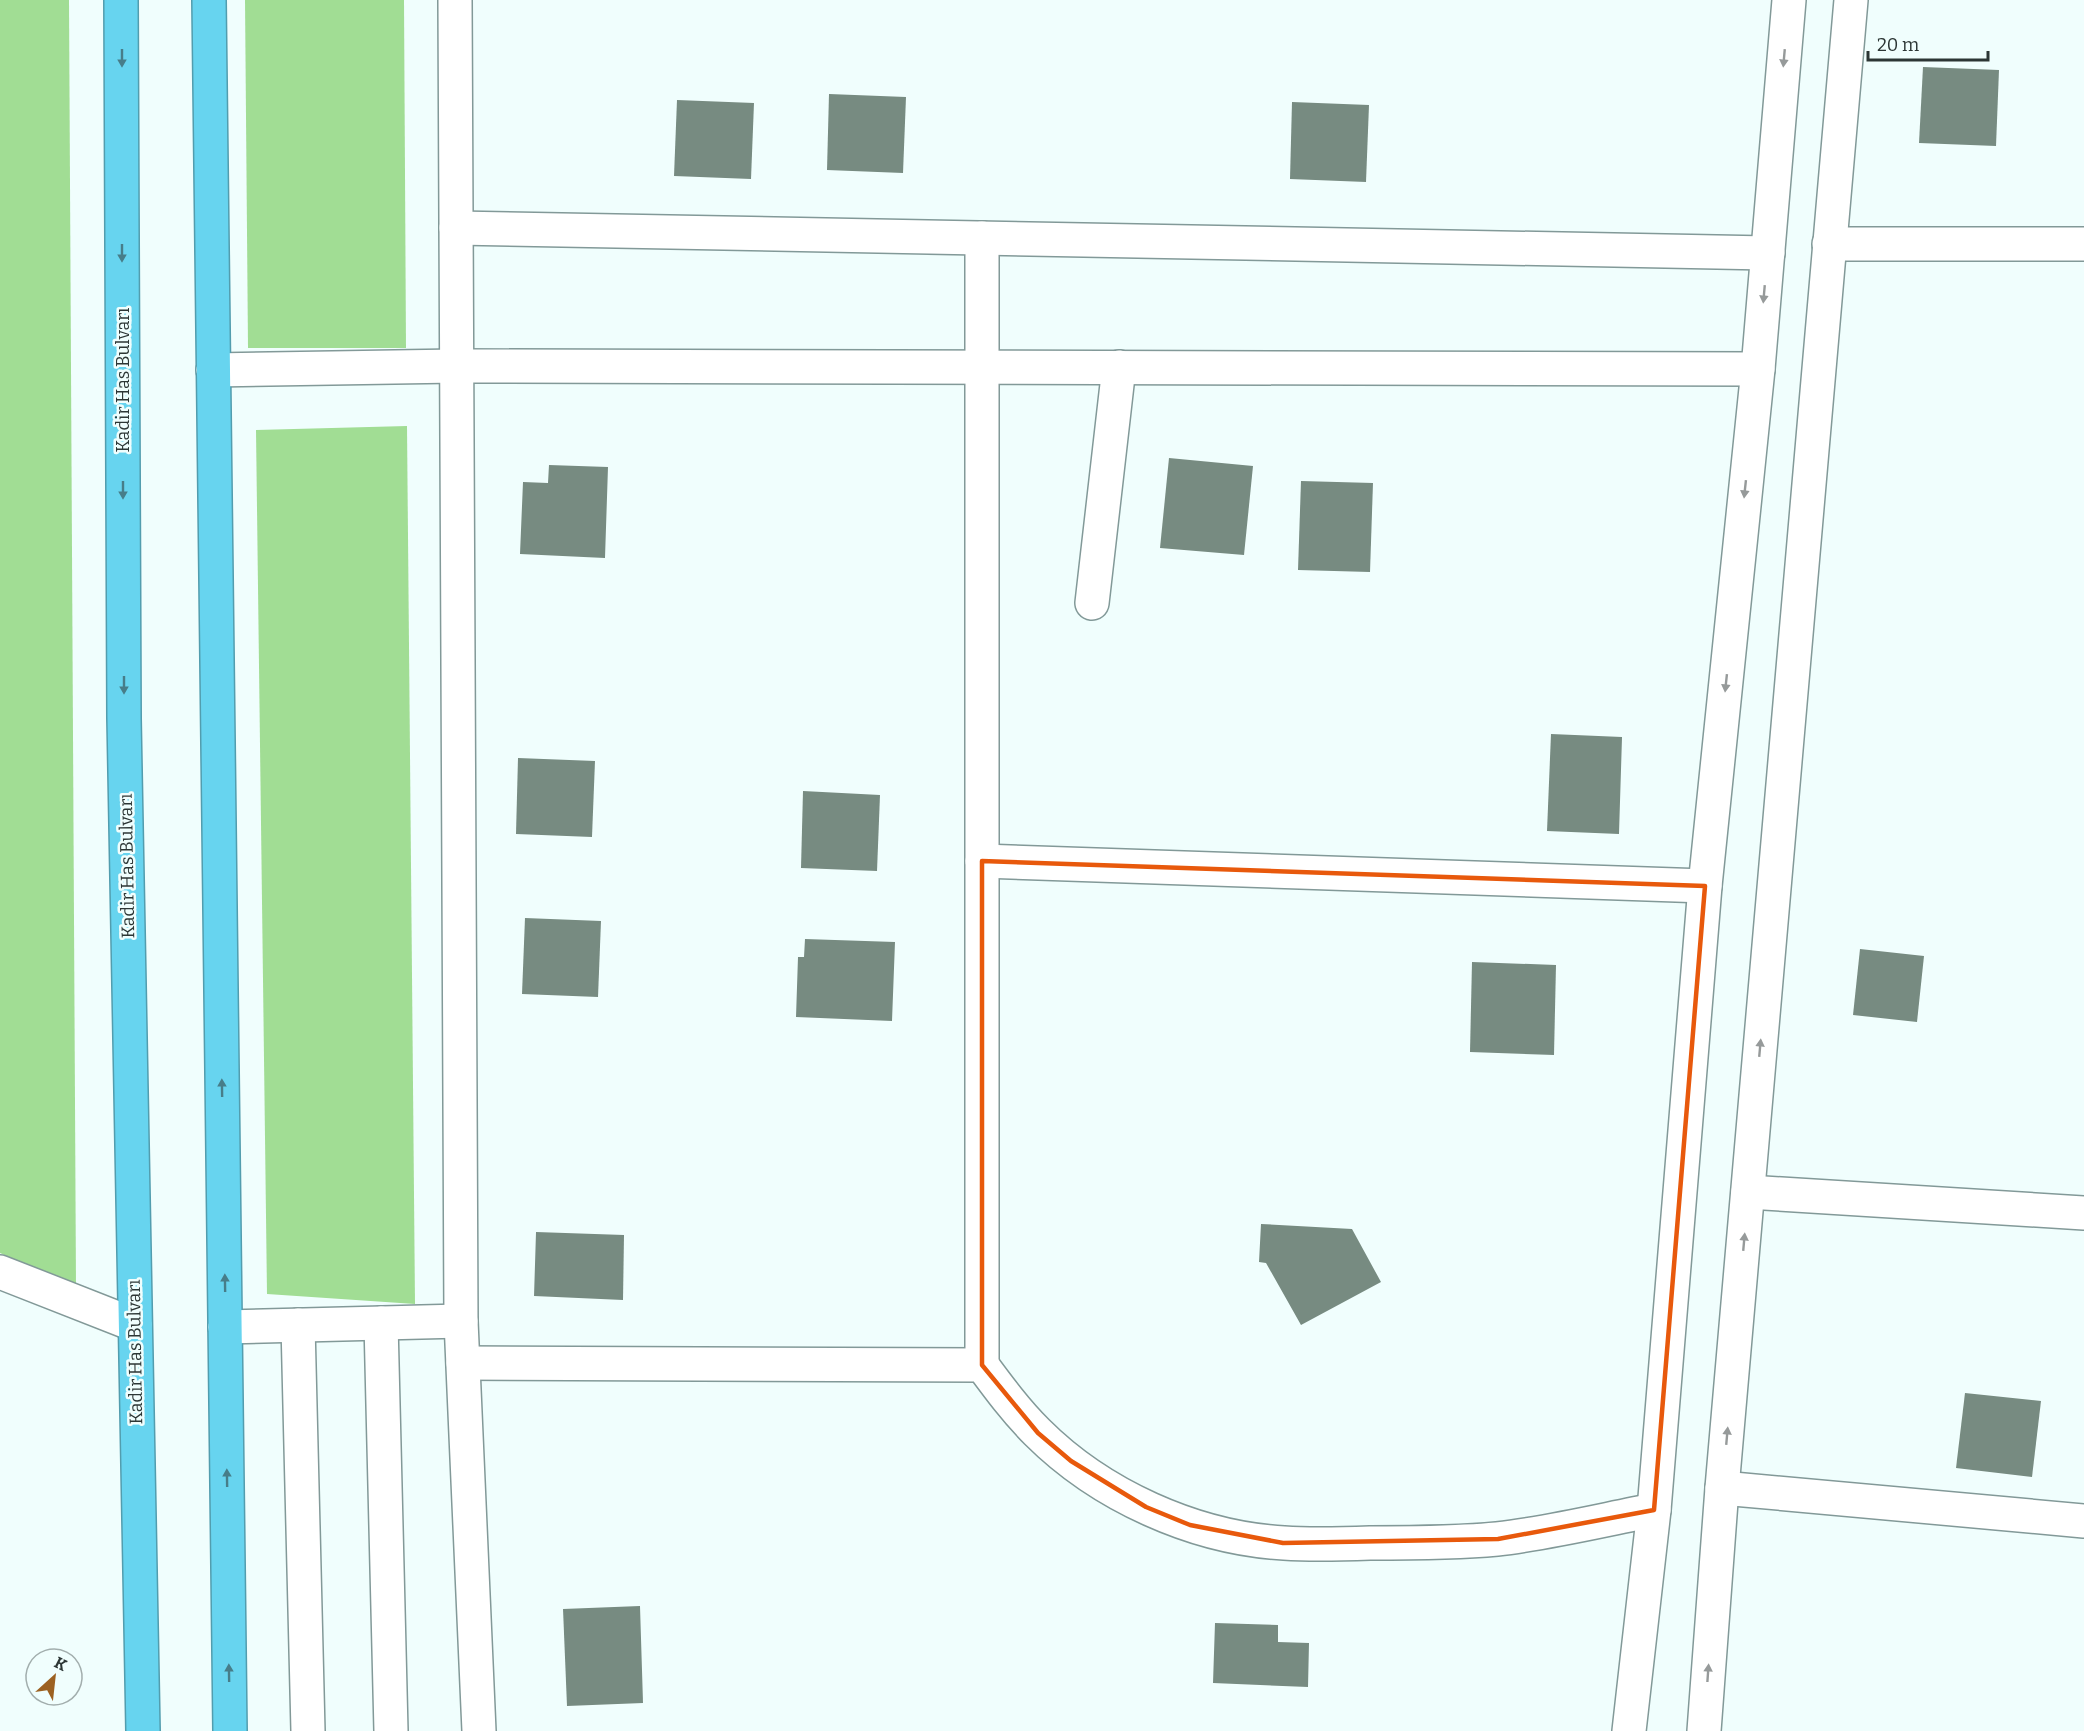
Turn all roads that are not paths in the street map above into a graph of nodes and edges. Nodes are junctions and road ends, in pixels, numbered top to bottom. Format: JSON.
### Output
{"nodes":[{"id":1,"x":121,"y":0,"type":"edge"},
{"id":2,"x":209,"y":0,"type":"edge"},
{"id":3,"x":455,"y":0,"type":"edge"},
{"id":4,"x":1789,"y":0,"type":"edge"},
{"id":5,"x":1851,"y":0,"type":"edge"},
{"id":6,"x":456,"y":228,"type":"junction"},
{"id":7,"x":982,"y":238,"type":"junction"},
{"id":8,"x":1829,"y":244,"type":"junction"},
{"id":9,"x":2084,"y":244,"type":"edge"},
{"id":10,"x":1768,"y":253,"type":"junction"},
{"id":11,"x":457,"y":366,"type":"junction"},
{"id":12,"x":982,"y":367,"type":"junction"},
{"id":13,"x":1119,"y":367,"type":"junction"},
{"id":14,"x":1758,"y":369,"type":"junction"},
{"id":15,"x":213,"y":370,"type":"junction"},
{"id":16,"x":1092,"y":603,"type":"dead end"},
{"id":17,"x":982,"y":861,"type":"junction"},
{"id":18,"x":1705,"y":886,"type":"junction"},
{"id":19,"x":1748,"y":1192,"type":"junction"},
{"id":20,"x":2084,"y":1213,"type":"edge"},
{"id":21,"x":0,"y":1272,"type":"edge"},
{"id":22,"x":461,"y":1321,"type":"junction"},
{"id":23,"x":381,"y":1323,"type":"junction"},
{"id":24,"x":135,"y":1325,"type":"junction"},
{"id":25,"x":298,"y":1325,"type":"junction"},
{"id":26,"x":225,"y":1326,"type":"junction"},
{"id":27,"x":463,"y":1363,"type":"junction"},
{"id":28,"x":982,"y":1365,"type":"junction"},
{"id":29,"x":1722,"y":1488,"type":"junction"},
{"id":30,"x":1654,"y":1510,"type":"junction"},
{"id":31,"x":2084,"y":1521,"type":"edge"},
{"id":32,"x":143,"y":1731,"type":"edge"},
{"id":33,"x":230,"y":1731,"type":"edge"},
{"id":34,"x":308,"y":1731,"type":"edge"},
{"id":35,"x":391,"y":1731,"type":"edge"},
{"id":36,"x":479,"y":1731,"type":"edge"},
{"id":37,"x":1629,"y":1731,"type":"edge"},
{"id":38,"x":1704,"y":1731,"type":"edge"}],
"edges":[{"from":1,"to":24,"type":"highway","name":"Kadir Has Bulvarı","one_way":true},
{"from":2,"to":15,"type":"highway"},
{"from":3,"to":6,"type":"street"},
{"from":4,"to":10,"type":"street","one_way":true},
{"from":5,"to":8,"type":"street"},
{"from":6,"to":7,"type":"street"},
{"from":6,"to":11,"type":"street"},
{"from":7,"to":10,"type":"street"},
{"from":7,"to":12,"type":"street"},
{"from":8,"to":9,"type":"street"},
{"from":19,"to":8,"type":"street","one_way":true},
{"from":10,"to":14,"type":"street","one_way":true},
{"from":11,"to":12,"type":"street"},
{"from":11,"to":15,"type":"street"},
{"from":11,"to":22,"type":"street"},
{"from":12,"to":13,"type":"street"},
{"from":12,"to":17,"type":"street"},
{"from":13,"to":14,"type":"street"},
{"from":13,"to":16,"type":"street"},
{"from":14,"to":18,"type":"street","one_way":true},
{"from":26,"to":15,"type":"highway","one_way":true},
{"from":17,"to":18,"type":"street"},
{"from":17,"to":28,"type":"street"},
{"from":18,"to":30,"type":"street"},
{"from":19,"to":20,"type":"street"},
{"from":29,"to":19,"type":"street","one_way":true},
{"from":21,"to":24,"type":"street"},
{"from":22,"to":23,"type":"street"},
{"from":22,"to":27,"type":"street"},
{"from":23,"to":25,"type":"street"},
{"from":23,"to":35,"type":"street"},
{"from":24,"to":32,"type":"highway","name":"Kadir Has Bulvarı"},
{"from":25,"to":26,"type":"street"},
{"from":25,"to":34,"type":"street"},
{"from":33,"to":26,"type":"highway","one_way":true},
{"from":27,"to":28,"type":"street"},
{"from":27,"to":36,"type":"street"},
{"from":28,"to":30,"type":"street"},
{"from":29,"to":31,"type":"street"},
{"from":38,"to":29,"type":"street","one_way":true},
{"from":30,"to":37,"type":"street"}]}
